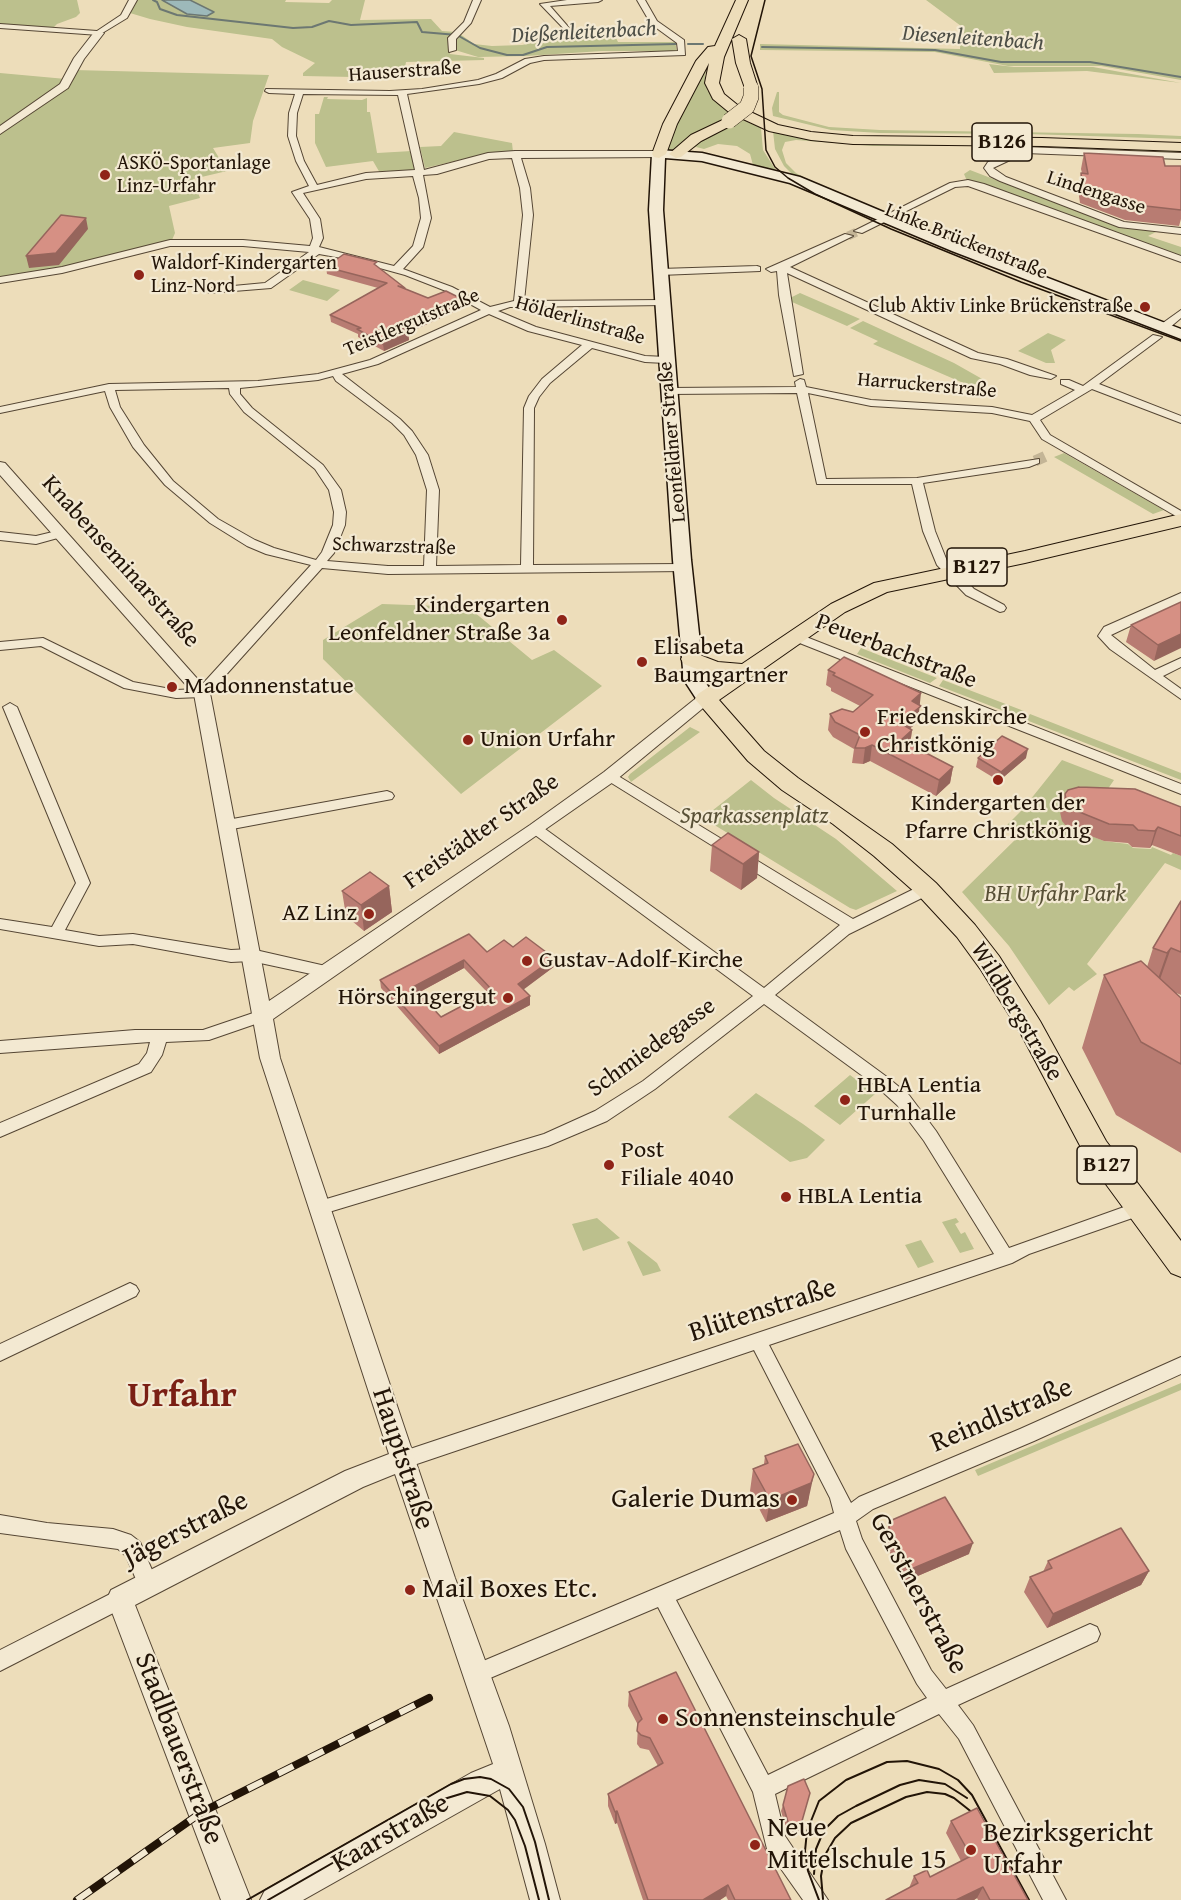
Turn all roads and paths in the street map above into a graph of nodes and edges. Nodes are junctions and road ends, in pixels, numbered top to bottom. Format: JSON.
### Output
{"nodes":[{"id":1,"x":133,"y":0,"type":"edge"},
{"id":2,"x":477,"y":0,"type":"edge"},
{"id":3,"x":598,"y":0,"type":"edge"},
{"id":4,"x":641,"y":0,"type":"edge"},
{"id":5,"x":742,"y":0,"type":"edge"},
{"id":6,"x":755,"y":0,"type":"edge"},
{"id":7,"x":0,"y":26,"type":"edge"},
{"id":8,"x":567,"y":30,"type":"dead end"},
{"id":9,"x":99,"y":33,"type":"junction"},
{"id":10,"x":739,"y":39,"type":"junction"},
{"id":11,"x":723,"y":42,"type":"junction"},
{"id":12,"x":452,"y":50,"type":"dead end"},
{"id":13,"x":269,"y":91,"type":"dead end"},
{"id":14,"x":300,"y":91,"type":"junction"},
{"id":15,"x":402,"y":93,"type":"junction"},
{"id":16,"x":0,"y":131,"type":"edge"},
{"id":17,"x":1181,"y":142,"type":"edge"},
{"id":18,"x":1181,"y":147,"type":"edge"},
{"id":19,"x":515,"y":154,"type":"junction"},
{"id":20,"x":669,"y":155,"type":"junction"},
{"id":21,"x":1181,"y":156,"type":"edge"},
{"id":22,"x":418,"y":174,"type":"junction"},
{"id":23,"x":314,"y":187,"type":"junction"},
{"id":24,"x":871,"y":225,"type":"junction"},
{"id":25,"x":1181,"y":231,"type":"edge"},
{"id":26,"x":848,"y":236,"type":"tunnel mouth"},
{"id":27,"x":316,"y":249,"type":"junction"},
{"id":28,"x":1181,"y":259,"type":"edge"},
{"id":29,"x":776,"y":268,"type":"junction"},
{"id":30,"x":397,"y":269,"type":"junction"},
{"id":31,"x":757,"y":270,"type":"dead end"},
{"id":32,"x":660,"y":272,"type":"junction"},
{"id":33,"x":0,"y":280,"type":"edge"},
{"id":34,"x":212,"y":291,"type":"dead end"},
{"id":35,"x":519,"y":303,"type":"junction"},
{"id":36,"x":662,"y":303,"type":"junction"},
{"id":37,"x":489,"y":310,"type":"junction"},
{"id":38,"x":1181,"y":313,"type":"edge"},
{"id":39,"x":1160,"y":332,"type":"junction"},
{"id":40,"x":1181,"y":333,"type":"edge"},
{"id":41,"x":589,"y":345,"type":"junction"},
{"id":42,"x":1181,"y":346,"type":"edge"},
{"id":43,"x":666,"y":360,"type":"junction"},
{"id":44,"x":336,"y":373,"type":"junction"},
{"id":45,"x":1051,"y":376,"type":"dead end"},
{"id":46,"x":800,"y":382,"type":"junction"},
{"id":47,"x":1065,"y":382,"type":"dead end"},
{"id":48,"x":234,"y":384,"type":"junction"},
{"id":49,"x":109,"y":387,"type":"junction"},
{"id":50,"x":1087,"y":387,"type":"junction"},
{"id":51,"x":668,"y":391,"type":"junction"},
{"id":52,"x":0,"y":410,"type":"edge"},
{"id":53,"x":1034,"y":419,"type":"junction"},
{"id":54,"x":1181,"y":420,"type":"edge"},
{"id":55,"x":1063,"y":447,"type":"junction"},
{"id":56,"x":1048,"y":455,"type":"tunnel mouth"},
{"id":57,"x":1035,"y":461,"type":"tunnel mouth"},
{"id":58,"x":0,"y":466,"type":"edge"},
{"id":59,"x":917,"y":481,"type":"junction"},
{"id":60,"x":1181,"y":518,"type":"edge"},
{"id":61,"x":61,"y":534,"type":"junction"},
{"id":62,"x":0,"y":536,"type":"edge"},
{"id":63,"x":319,"y":564,"type":"junction"},
{"id":64,"x":683,"y":568,"type":"junction"},
{"id":65,"x":527,"y":569,"type":"junction"},
{"id":66,"x":430,"y":570,"type":"junction"},
{"id":67,"x":949,"y":572,"type":"junction"},
{"id":68,"x":1181,"y":597,"type":"edge"},
{"id":69,"x":1000,"y":609,"type":"dead end"},
{"id":70,"x":796,"y":637,"type":"junction"},
{"id":71,"x":0,"y":646,"type":"edge"},
{"id":72,"x":692,"y":659,"type":"junction"},
{"id":73,"x":1181,"y":662,"type":"edge"},
{"id":74,"x":747,"y":671,"type":"junction"},
{"id":75,"x":1154,"y":675,"type":"junction"},
{"id":76,"x":202,"y":693,"type":"junction"},
{"id":77,"x":1181,"y":695,"type":"edge"},
{"id":78,"x":706,"y":699,"type":"junction"},
{"id":79,"x":10,"y":707,"type":"dead end"},
{"id":80,"x":610,"y":776,"type":"junction"},
{"id":81,"x":1181,"y":789,"type":"edge"},
{"id":82,"x":387,"y":796,"type":"dead end"},
{"id":83,"x":227,"y":825,"type":"junction"},
{"id":84,"x":536,"y":829,"type":"junction"},
{"id":85,"x":927,"y":889,"type":"junction"},
{"id":86,"x":0,"y":924,"type":"edge"},
{"id":87,"x":851,"y":925,"type":"junction"},
{"id":88,"x":56,"y":933,"type":"junction"},
{"id":89,"x":251,"y":955,"type":"junction"},
{"id":90,"x":325,"y":971,"type":"junction"},
{"id":91,"x":764,"y":996,"type":"junction"},
{"id":92,"x":262,"y":1016,"type":"junction"},
{"id":93,"x":160,"y":1036,"type":"junction"},
{"id":94,"x":0,"y":1047,"type":"edge"},
{"id":95,"x":0,"y":1130,"type":"edge"},
{"id":96,"x":319,"y":1208,"type":"junction"},
{"id":97,"x":1138,"y":1209,"type":"junction"},
{"id":98,"x":1006,"y":1258,"type":"junction"},
{"id":99,"x":1181,"y":1264,"type":"edge"},
{"id":100,"x":130,"y":1291,"type":"dead end"},
{"id":101,"x":758,"y":1341,"type":"junction"},
{"id":102,"x":0,"y":1353,"type":"edge"},
{"id":103,"x":1181,"y":1365,"type":"edge"},
{"id":104,"x":402,"y":1460,"type":"junction"},
{"id":105,"x":845,"y":1518,"type":"junction"},
{"id":106,"x":0,"y":1524,"type":"edge"},
{"id":107,"x":148,"y":1584,"type":"junction"},
{"id":108,"x":662,"y":1594,"type":"junction"},
{"id":109,"x":120,"y":1599,"type":"junction"},
{"id":110,"x":1090,"y":1634,"type":"dead end"},
{"id":111,"x":0,"y":1661,"type":"edge"},
{"id":112,"x":476,"y":1674,"type":"junction"},
{"id":113,"x":943,"y":1701,"type":"junction"},
{"id":114,"x":509,"y":1772,"type":"junction"},
{"id":115,"x":763,"y":1789,"type":"junction"},
{"id":116,"x":236,"y":1900,"type":"edge"},
{"id":117,"x":275,"y":1900,"type":"edge"},
{"id":118,"x":545,"y":1900,"type":"edge"},
{"id":119,"x":817,"y":1900,"type":"edge"},
{"id":120,"x":1055,"y":1900,"type":"edge"}],
"edges":[{"from":1,"to":9,"type":"street"},
{"from":2,"to":12,"type":"street"},
{"from":3,"to":8,"type":"street"},
{"from":4,"to":15,"type":"street","name":"Hauserstraße"},
{"from":5,"to":11,"type":"main road","number":"B126"},
{"from":6,"to":10,"type":"main road","number":"B126"},
{"from":7,"to":9,"type":"street"},
{"from":9,"to":16,"type":"street"},
{"from":10,"to":17,"type":"main road","number":"B126"},
{"from":10,"to":20,"type":"main road","bridge":true},
{"from":11,"to":18,"type":"main road","number":"B126"},
{"from":11,"to":20,"type":"main road"},
{"from":13,"to":14,"type":"street","name":"Hauserstraße"},
{"from":14,"to":15,"type":"street","name":"Hauserstraße"},
{"from":14,"to":23,"type":"street"},
{"from":15,"to":22,"type":"street"},
{"from":19,"to":20,"type":"street"},
{"from":19,"to":22,"type":"street"},
{"from":19,"to":35,"type":"street"},
{"from":20,"to":24,"type":"main road","name":"Linke Brückenstraße"},
{"from":20,"to":32,"type":"main road","name":"Leonfeldner Straße"},
{"from":21,"to":25,"type":"street","name":"Lindengasse"},
{"from":22,"to":23,"type":"street"},
{"from":22,"to":30,"type":"street"},
{"from":23,"to":27,"type":"street"},
{"from":24,"to":28,"type":"street"},
{"from":24,"to":39,"type":"main road","name":"Linke Brückenstraße"},
{"from":26,"to":29,"type":"street"},
{"from":27,"to":30,"type":"street","name":"Hölderlinstraße"},
{"from":27,"to":33,"type":"street","name":"Hölderlinstraße"},
{"from":27,"to":34,"type":"street"},
{"from":29,"to":45,"type":"street"},
{"from":29,"to":46,"type":"street"},
{"from":30,"to":37,"type":"street","name":"Hölderlinstraße"},
{"from":31,"to":32,"type":"street"},
{"from":32,"to":36,"type":"main road","name":"Leonfeldner Straße"},
{"from":35,"to":36,"type":"street","name":"Teistlergutstraße"},
{"from":35,"to":37,"type":"street","name":"Teistlergutstraße"},
{"from":36,"to":43,"type":"main road","name":"Leonfeldner Straße"},
{"from":37,"to":41,"type":"street","name":"Hölderlinstraße"},
{"from":37,"to":44,"type":"street","name":"Teistlergutstraße"},
{"from":38,"to":39,"type":"street"},
{"from":39,"to":40,"type":"main road","name":"Linke Brückenstraße"},
{"from":39,"to":42,"type":"main road","name":"Linke Brückenstraße"},
{"from":39,"to":50,"type":"street"},
{"from":41,"to":43,"type":"street","name":"Hölderlinstraße"},
{"from":41,"to":65,"type":"street"},
{"from":43,"to":51,"type":"main road","name":"Leonfeldner Straße"},
{"from":44,"to":48,"type":"street","name":"Teistlergutstraße"},
{"from":44,"to":66,"type":"street"},
{"from":46,"to":51,"type":"street","name":"Harruckerstraße"},
{"from":46,"to":53,"type":"street","name":"Harruckerstraße"},
{"from":46,"to":59,"type":"street"},
{"from":47,"to":50,"type":"street"},
{"from":48,"to":49,"type":"street","name":"Teistlergutstraße"},
{"from":48,"to":63,"type":"street"},
{"from":49,"to":52,"type":"street","name":"Teistlergutstraße"},
{"from":49,"to":63,"type":"street","name":"Schwarzstraße"},
{"from":50,"to":53,"type":"street"},
{"from":50,"to":54,"type":"street"},
{"from":51,"to":64,"type":"main road","name":"Leonfeldner Straße"},
{"from":53,"to":55,"type":"street"},
{"from":55,"to":56,"type":"street"},
{"from":55,"to":60,"type":"street"},
{"from":57,"to":59,"type":"street"},
{"from":58,"to":61,"type":"street","name":"Knabenseminarstraße"},
{"from":59,"to":67,"type":"street"},
{"from":60,"to":67,"type":"main road","name":"Freistädter Straße","number":"B127"},
{"from":61,"to":62,"type":"street"},
{"from":61,"to":76,"type":"street","name":"Knabenseminarstraße"},
{"from":63,"to":66,"type":"street","name":"Schwarzstraße"},
{"from":63,"to":76,"type":"street"},
{"from":64,"to":65,"type":"street","name":"Schwarzstraße"},
{"from":64,"to":72,"type":"main road","name":"Leonfeldner Straße"},
{"from":65,"to":66,"type":"street","name":"Schwarzstraße"},
{"from":67,"to":69,"type":"street"},
{"from":67,"to":70,"type":"main road","name":"Freistädter Straße","number":"B127"},
{"from":68,"to":75,"type":"street"},
{"from":70,"to":74,"type":"main road","name":"Freistädter Straße","number":"B127"},
{"from":70,"to":81,"type":"street","name":"Peuerbachstraße"},
{"from":71,"to":76,"type":"street"},
{"from":72,"to":74,"type":"main road"},
{"from":72,"to":78,"type":"main road","name":"Leonfeldner Straße"},
{"from":73,"to":75,"type":"street"},
{"from":74,"to":78,"type":"main road","name":"Freistädter Straße","number":"B127"},
{"from":75,"to":77,"type":"street"},
{"from":76,"to":83,"type":"street"},
{"from":78,"to":80,"type":"street","name":"Freistädter Straße"},
{"from":78,"to":85,"type":"main road","name":"Wildbergstraße","number":"B127"},
{"from":79,"to":88,"type":"street"},
{"from":80,"to":84,"type":"street","name":"Freistädter Straße"},
{"from":80,"to":87,"type":"street"},
{"from":82,"to":83,"type":"street"},
{"from":83,"to":89,"type":"street"},
{"from":84,"to":90,"type":"street","name":"Freistädter Straße"},
{"from":84,"to":91,"type":"street"},
{"from":85,"to":87,"type":"street"},
{"from":85,"to":97,"type":"main road","name":"Wildbergstraße","number":"B127"},
{"from":86,"to":88,"type":"street"},
{"from":87,"to":91,"type":"street","name":"Schmiedegasse"},
{"from":88,"to":89,"type":"street"},
{"from":89,"to":90,"type":"street"},
{"from":89,"to":92,"type":"street"},
{"from":90,"to":92,"type":"street","name":"Freistädter Straße"},
{"from":91,"to":96,"type":"street","name":"Schmiedegasse"},
{"from":91,"to":98,"type":"street"},
{"from":92,"to":93,"type":"street"},
{"from":92,"to":96,"type":"street","name":"Hauptstraße"},
{"from":93,"to":94,"type":"street"},
{"from":93,"to":95,"type":"street"},
{"from":96,"to":104,"type":"street","name":"Hauptstraße"},
{"from":97,"to":98,"type":"street","name":"Blütenstraße"},
{"from":97,"to":99,"type":"main road","name":"Wildbergstraße","number":"B127"},
{"from":98,"to":101,"type":"street","name":"Blütenstraße"},
{"from":100,"to":102,"type":"street"},
{"from":101,"to":104,"type":"street","name":"Blütenstraße"},
{"from":101,"to":105,"type":"street","name":"Gerstnerstraße"},
{"from":103,"to":105,"type":"street","name":"Reindlstraße"},
{"from":104,"to":107,"type":"street","name":"Jägerstraße"},
{"from":104,"to":112,"type":"street","name":"Hauptstraße"},
{"from":105,"to":108,"type":"street","name":"Reindlstraße"},
{"from":105,"to":113,"type":"street","name":"Gerstnerstraße"},
{"from":106,"to":107,"type":"street"},
{"from":107,"to":109,"type":"street","name":"Jägerstraße"},
{"from":108,"to":112,"type":"street","name":"Reindlstraße"},
{"from":108,"to":115,"type":"street"},
{"from":109,"to":111,"type":"street","name":"Jägerstraße"},
{"from":109,"to":116,"type":"street","name":"Stadlbauerstraße"},
{"from":110,"to":113,"type":"street"},
{"from":112,"to":114,"type":"street","name":"Hauptstraße"},
{"from":113,"to":115,"type":"street"},
{"from":113,"to":120,"type":"street","name":"Gerstnerstraße"},
{"from":114,"to":117,"type":"street","name":"Kaarstraße"},
{"from":114,"to":118,"type":"street","name":"Hauptstraße"},
{"from":115,"to":119,"type":"street"}]}
